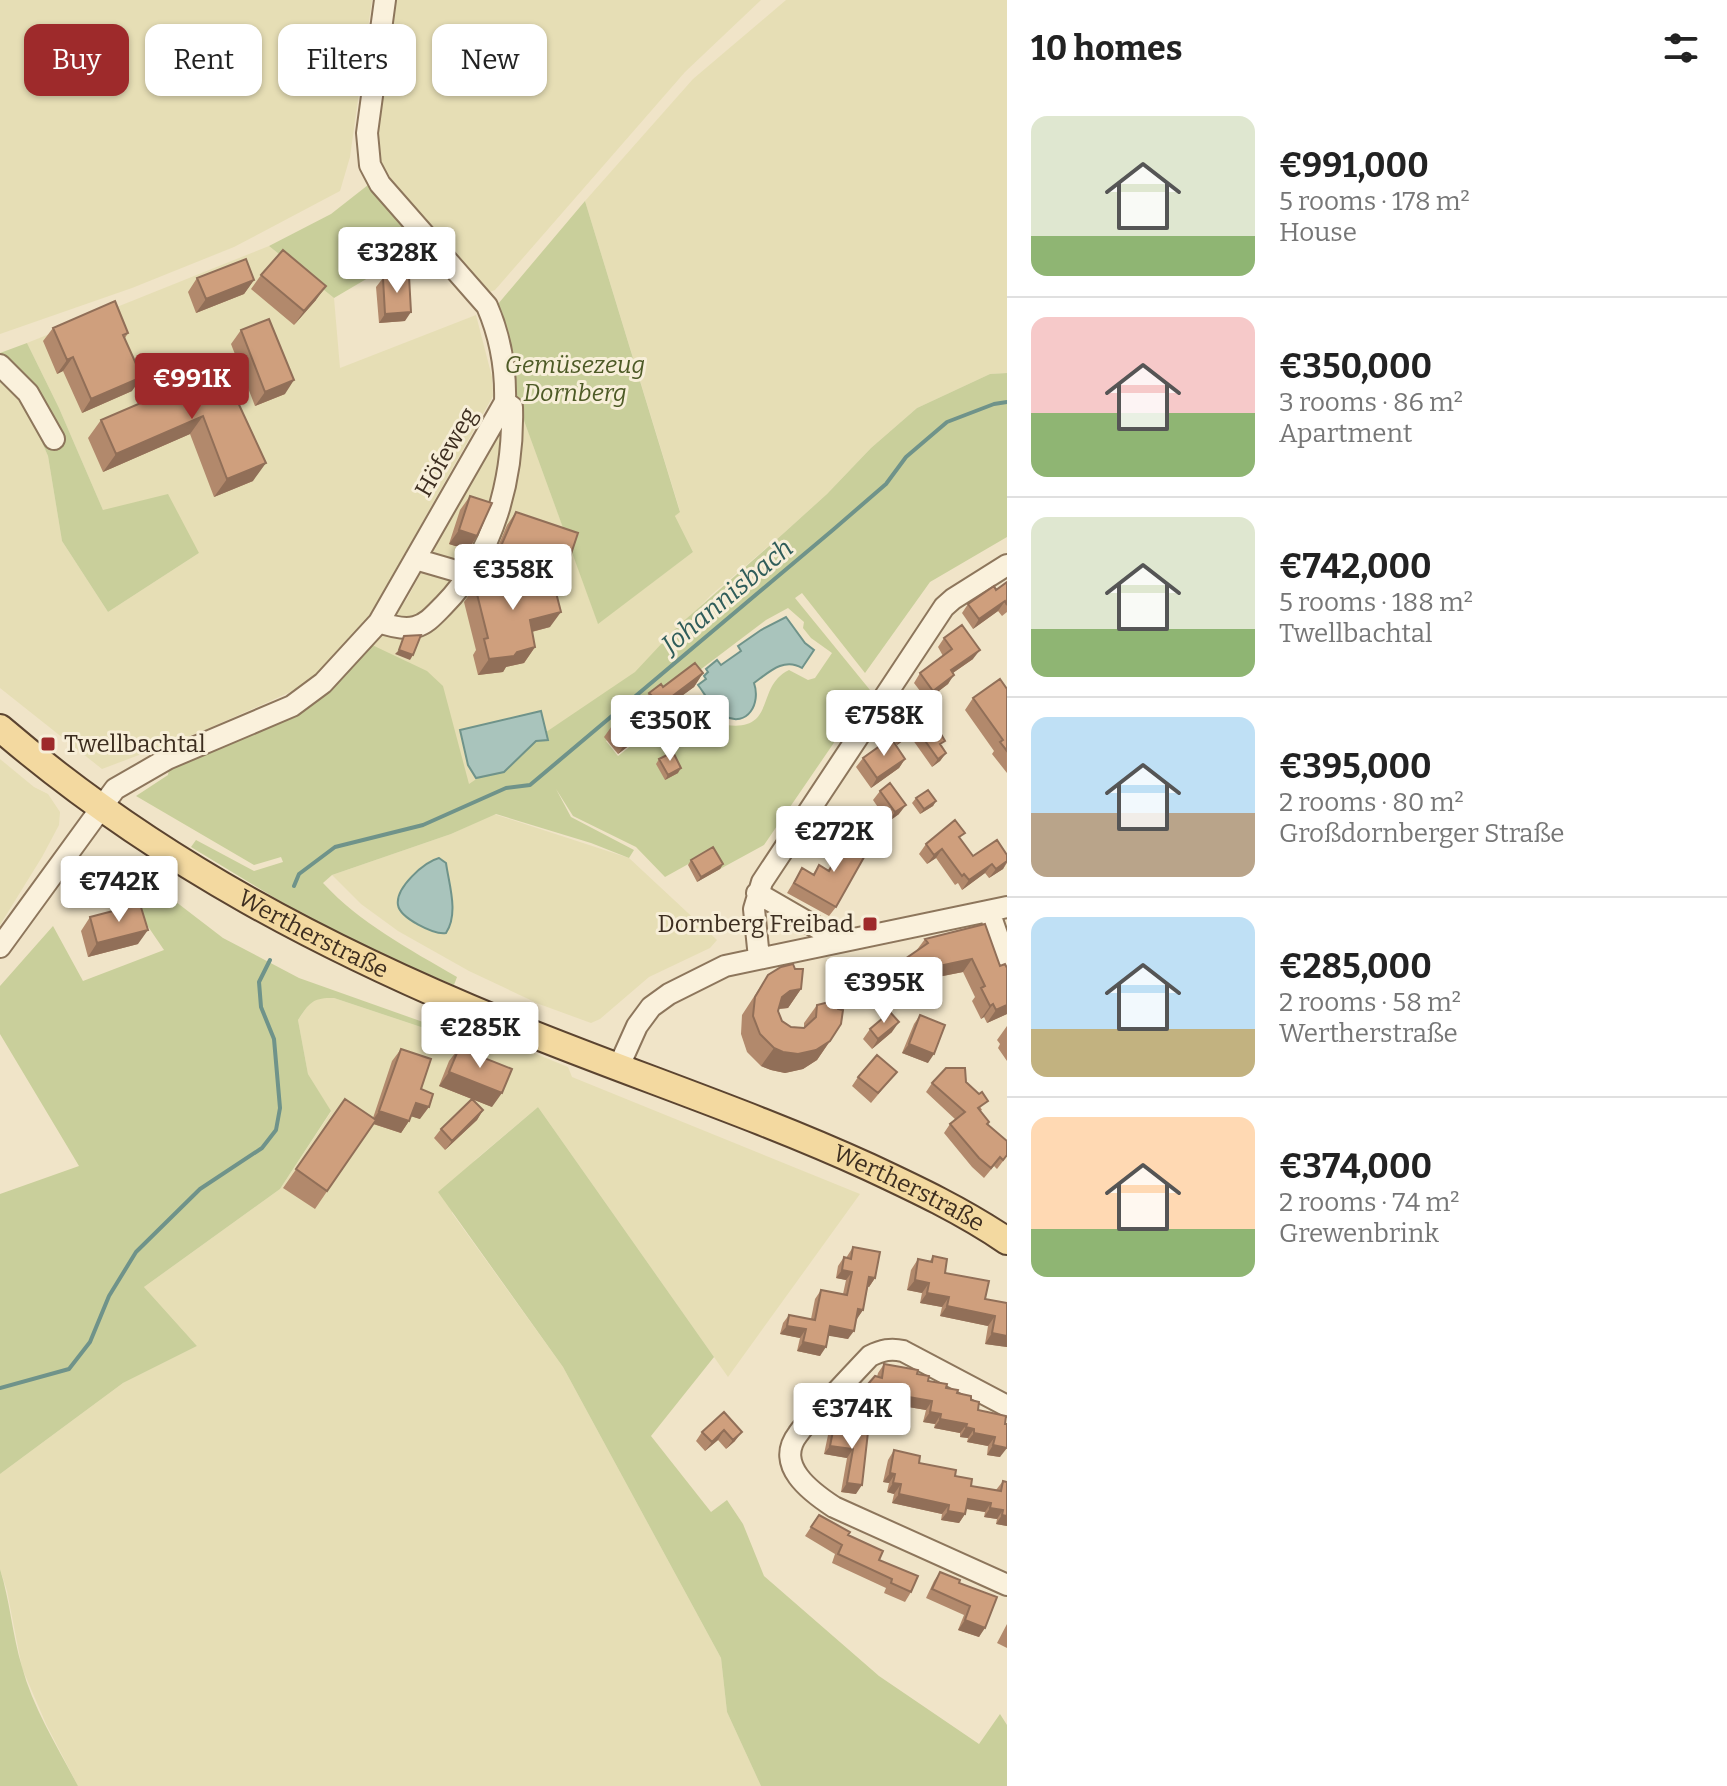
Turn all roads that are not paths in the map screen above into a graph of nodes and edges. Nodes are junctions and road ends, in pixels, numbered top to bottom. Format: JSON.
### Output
{"nodes":[{"id":1,"x":385,"y":0,"type":"edge"},
{"id":2,"x":0,"y":365,"type":"edge"},
{"id":3,"x":505,"y":402,"type":"junction"},
{"id":4,"x":54,"y":439,"type":"dead end"},
{"id":5,"x":415,"y":559,"type":"junction"},
{"id":6,"x":1007,"y":565,"type":"edge"},
{"id":7,"x":470,"y":575,"type":"junction"},
{"id":8,"x":379,"y":622,"type":"junction"},
{"id":9,"x":0,"y":728,"type":"edge"},
{"id":10,"x":101,"y":807,"type":"junction"},
{"id":11,"x":757,"y":893,"type":"junction"},
{"id":12,"x":998,"y":909,"type":"edge"},
{"id":13,"x":830,"y":943,"type":"junction"},
{"id":14,"x":0,"y":947,"type":"edge"},
{"id":15,"x":759,"y":958,"type":"junction"},
{"id":16,"x":1007,"y":963,"type":"edge"},
{"id":17,"x":619,"y":1066,"type":"junction"},
{"id":18,"x":1007,"y":1241,"type":"edge"},
{"id":19,"x":1007,"y":1406,"type":"edge"},
{"id":20,"x":1007,"y":1585,"type":"edge"}],
"edges":[{"from":1,"to":3,"type":"street","name":"Höfeweg"},
{"from":2,"to":4,"type":"street"},
{"from":3,"to":5,"type":"street","name":"Höfeweg"},
{"from":3,"to":7,"type":"street"},
{"from":5,"to":7,"type":"street"},
{"from":5,"to":8,"type":"street","name":"Höfeweg"},
{"from":6,"to":11,"type":"street"},
{"from":7,"to":8,"type":"street"},
{"from":8,"to":10,"type":"street","name":"Höfeweg"},
{"from":9,"to":10,"type":"main road","name":"Wertherstraße"},
{"from":10,"to":14,"type":"street"},
{"from":10,"to":17,"type":"main road","name":"Wertherstraße"},
{"from":11,"to":13,"type":"street"},
{"from":11,"to":15,"type":"street"},
{"from":12,"to":13,"type":"street"},
{"from":12,"to":16,"type":"street"},
{"from":13,"to":15,"type":"street"},
{"from":15,"to":17,"type":"street"},
{"from":17,"to":18,"type":"main road","name":"Wertherstraße"},
{"from":19,"to":20,"type":"street"}]}
